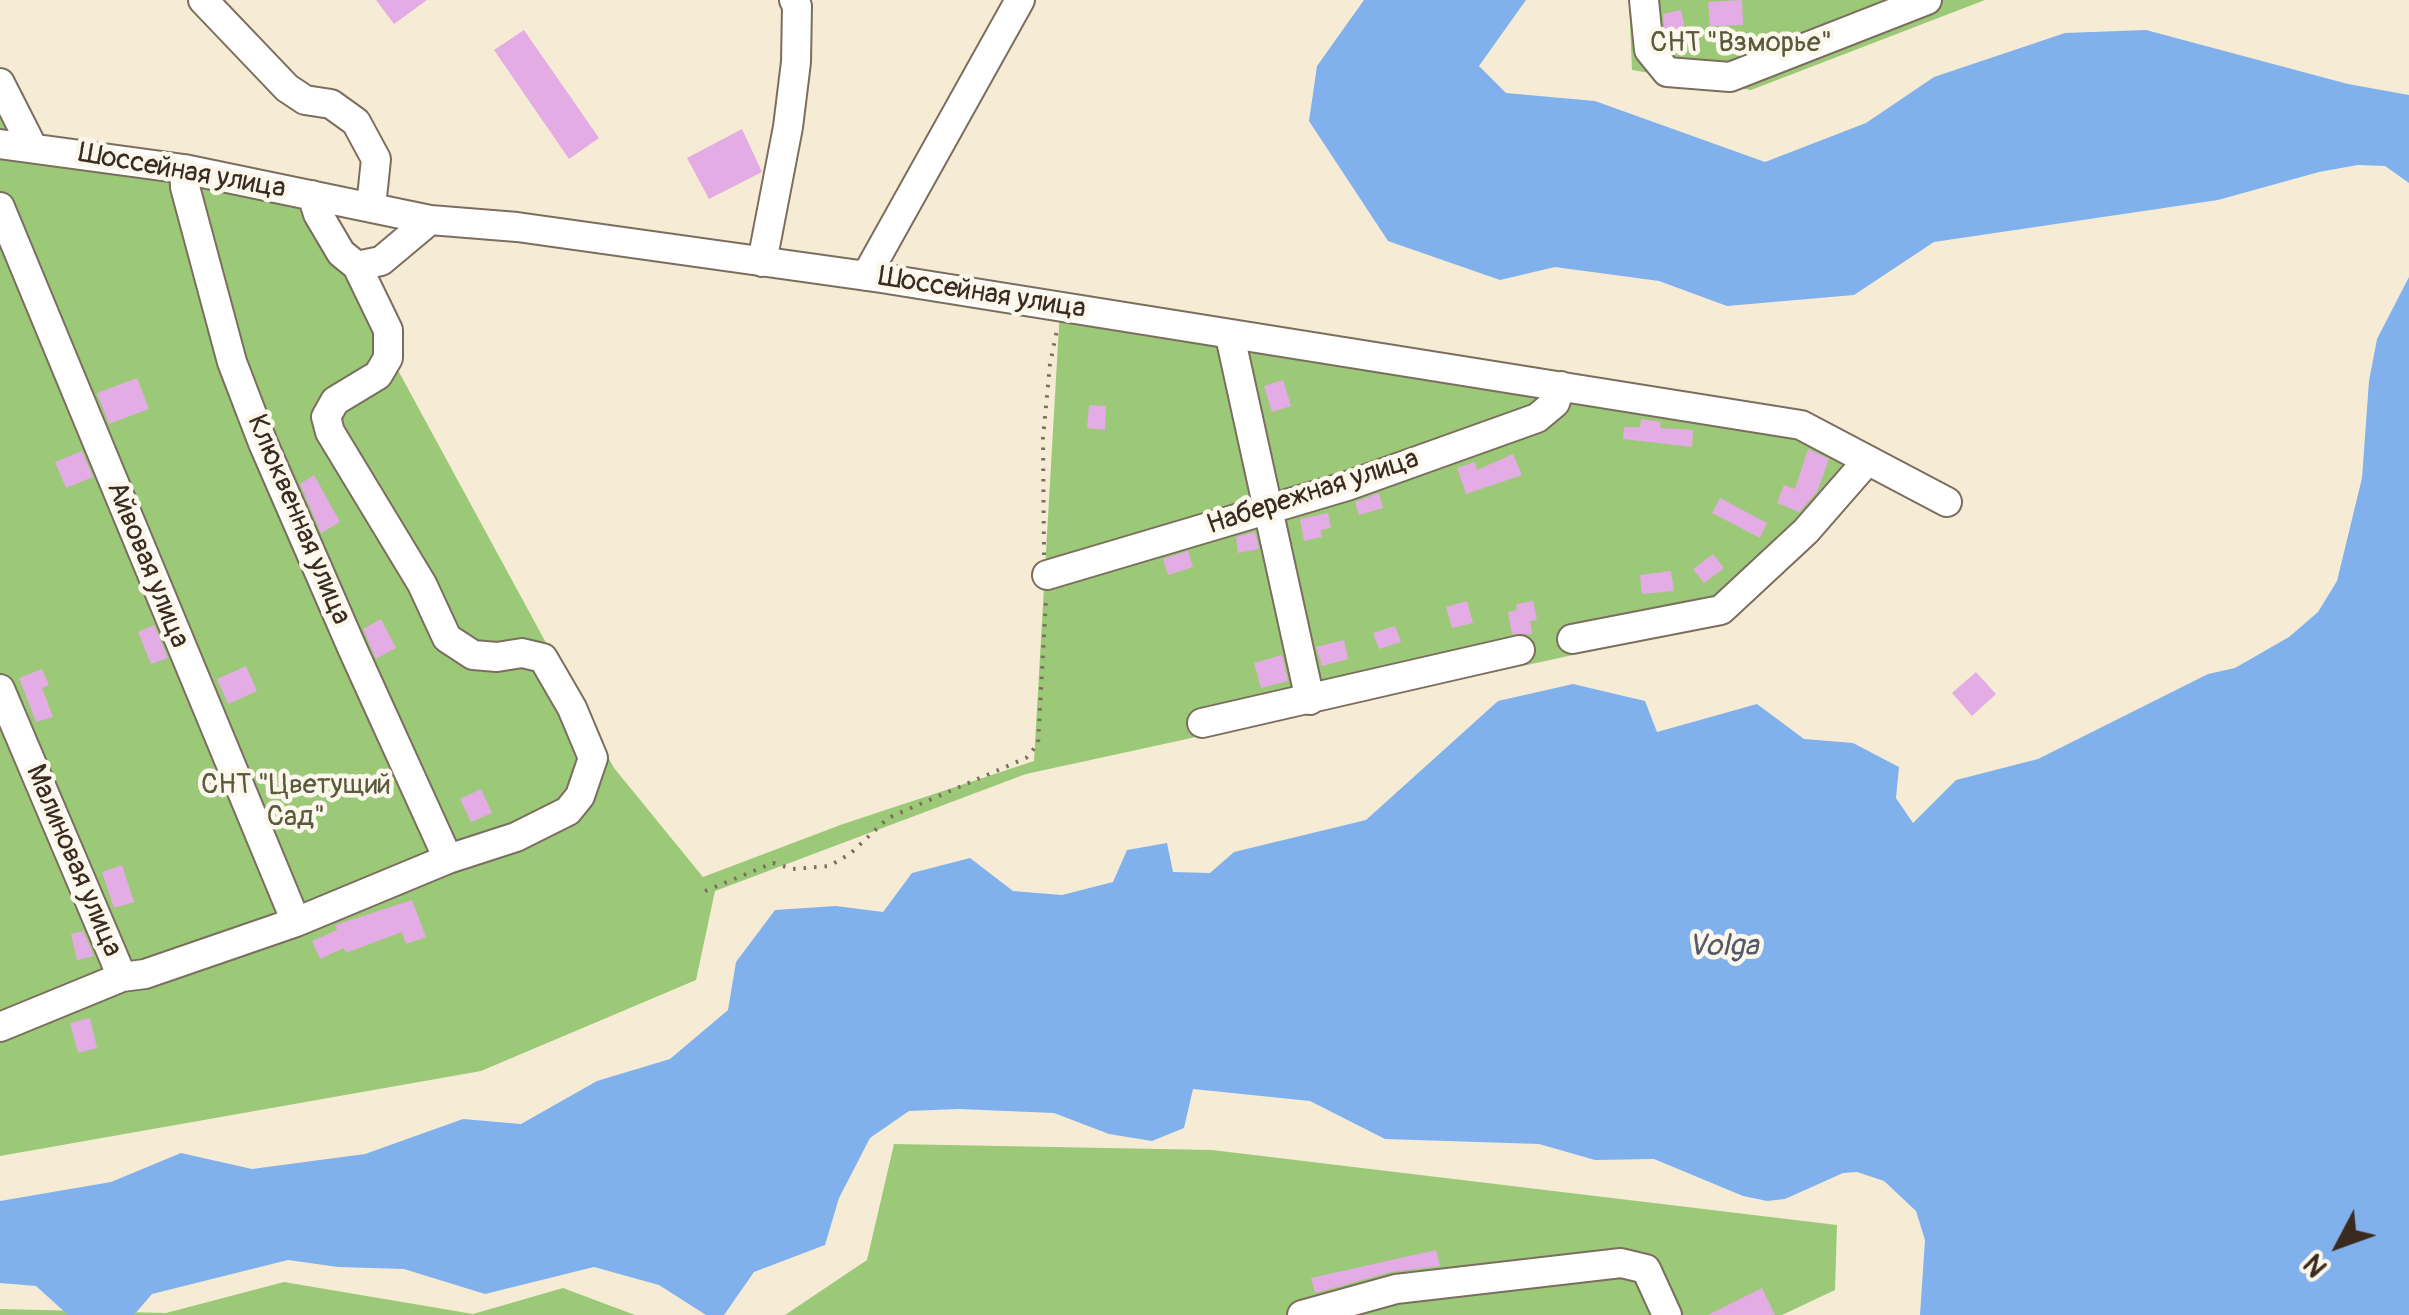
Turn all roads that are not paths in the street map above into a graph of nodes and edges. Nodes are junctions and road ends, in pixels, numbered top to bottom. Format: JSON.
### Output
{"nodes":[{"id":1,"x":203,"y":0,"type":"edge"},
{"id":2,"x":794,"y":0,"type":"edge"},
{"id":3,"x":1020,"y":0,"type":"edge"},
{"id":4,"x":1644,"y":0,"type":"edge"},
{"id":5,"x":1927,"y":0,"type":"edge"},
{"id":6,"x":0,"y":83,"type":"edge"},
{"id":7,"x":0,"y":144,"type":"edge"},
{"id":8,"x":34,"y":148,"type":"junction"},
{"id":9,"x":184,"y":169,"type":"junction"},
{"id":10,"x":312,"y":195,"type":"junction"},
{"id":11,"x":0,"y":207,"type":"edge"},
{"id":12,"x":371,"y":207,"type":"junction"},
{"id":13,"x":430,"y":220,"type":"junction"},
{"id":14,"x":762,"y":262,"type":"junction"},
{"id":15,"x":357,"y":266,"type":"junction"},
{"id":16,"x":866,"y":276,"type":"junction"},
{"id":17,"x":1230,"y":336,"type":"junction"},
{"id":18,"x":1561,"y":386,"type":"junction"},
{"id":19,"x":1867,"y":461,"type":"junction"},
{"id":20,"x":1947,"y":502,"type":"dead end"},
{"id":21,"x":1267,"y":509,"type":"junction"},
{"id":22,"x":1047,"y":574,"type":"road end"},
{"id":23,"x":1572,"y":640,"type":"dead end"},
{"id":24,"x":1520,"y":650,"type":"dead end"},
{"id":25,"x":0,"y":690,"type":"edge"},
{"id":26,"x":1310,"y":700,"type":"junction"},
{"id":27,"x":1202,"y":723,"type":"dead end"},
{"id":28,"x":448,"y":859,"type":"junction"},
{"id":29,"x":296,"y":922,"type":"junction"},
{"id":30,"x":122,"y":977,"type":"junction"},
{"id":31,"x":0,"y":1027,"type":"edge"},
{"id":32,"x":1302,"y":1315,"type":"edge"},
{"id":33,"x":1667,"y":1315,"type":"edge"}],
"edges":[{"from":1,"to":12,"type":"street"},
{"from":2,"to":14,"type":"street"},
{"from":3,"to":16,"type":"street"},
{"from":4,"to":5,"type":"street"},
{"from":6,"to":8,"type":"street"},
{"from":7,"to":8,"type":"street","name":"Шоссейная улица"},
{"from":8,"to":9,"type":"street","name":"Шоссейная улица"},
{"from":9,"to":10,"type":"street","name":"Шоссейная улица"},
{"from":9,"to":28,"type":"street","name":"Клюквенная улица"},
{"from":10,"to":12,"type":"street","name":"Шоссейная улица"},
{"from":10,"to":15,"type":"street"},
{"from":11,"to":29,"type":"street","name":"Айвовая улица"},
{"from":12,"to":13,"type":"street","name":"Шоссейная улица"},
{"from":13,"to":14,"type":"street","name":"Шоссейная улица"},
{"from":13,"to":15,"type":"street"},
{"from":14,"to":16,"type":"street","name":"Шоссейная улица"},
{"from":15,"to":28,"type":"street"},
{"from":16,"to":17,"type":"street","name":"Шоссейная улица"},
{"from":17,"to":18,"type":"street","name":"Шоссейная улица"},
{"from":17,"to":21,"type":"street"},
{"from":18,"to":19,"type":"street","name":"Шоссейная улица"},
{"from":18,"to":21,"type":"street","name":"Набережная улица"},
{"from":19,"to":20,"type":"street","name":"Шоссейная улица"},
{"from":19,"to":23,"type":"street"},
{"from":21,"to":22,"type":"street","name":"Набережная улица"},
{"from":21,"to":26,"type":"street"},
{"from":24,"to":26,"type":"street"},
{"from":25,"to":30,"type":"street","name":"Малиновая улица"},
{"from":26,"to":27,"type":"street"},
{"from":28,"to":29,"type":"street"},
{"from":29,"to":30,"type":"street"},
{"from":30,"to":31,"type":"street"},
{"from":32,"to":33,"type":"street"}]}
